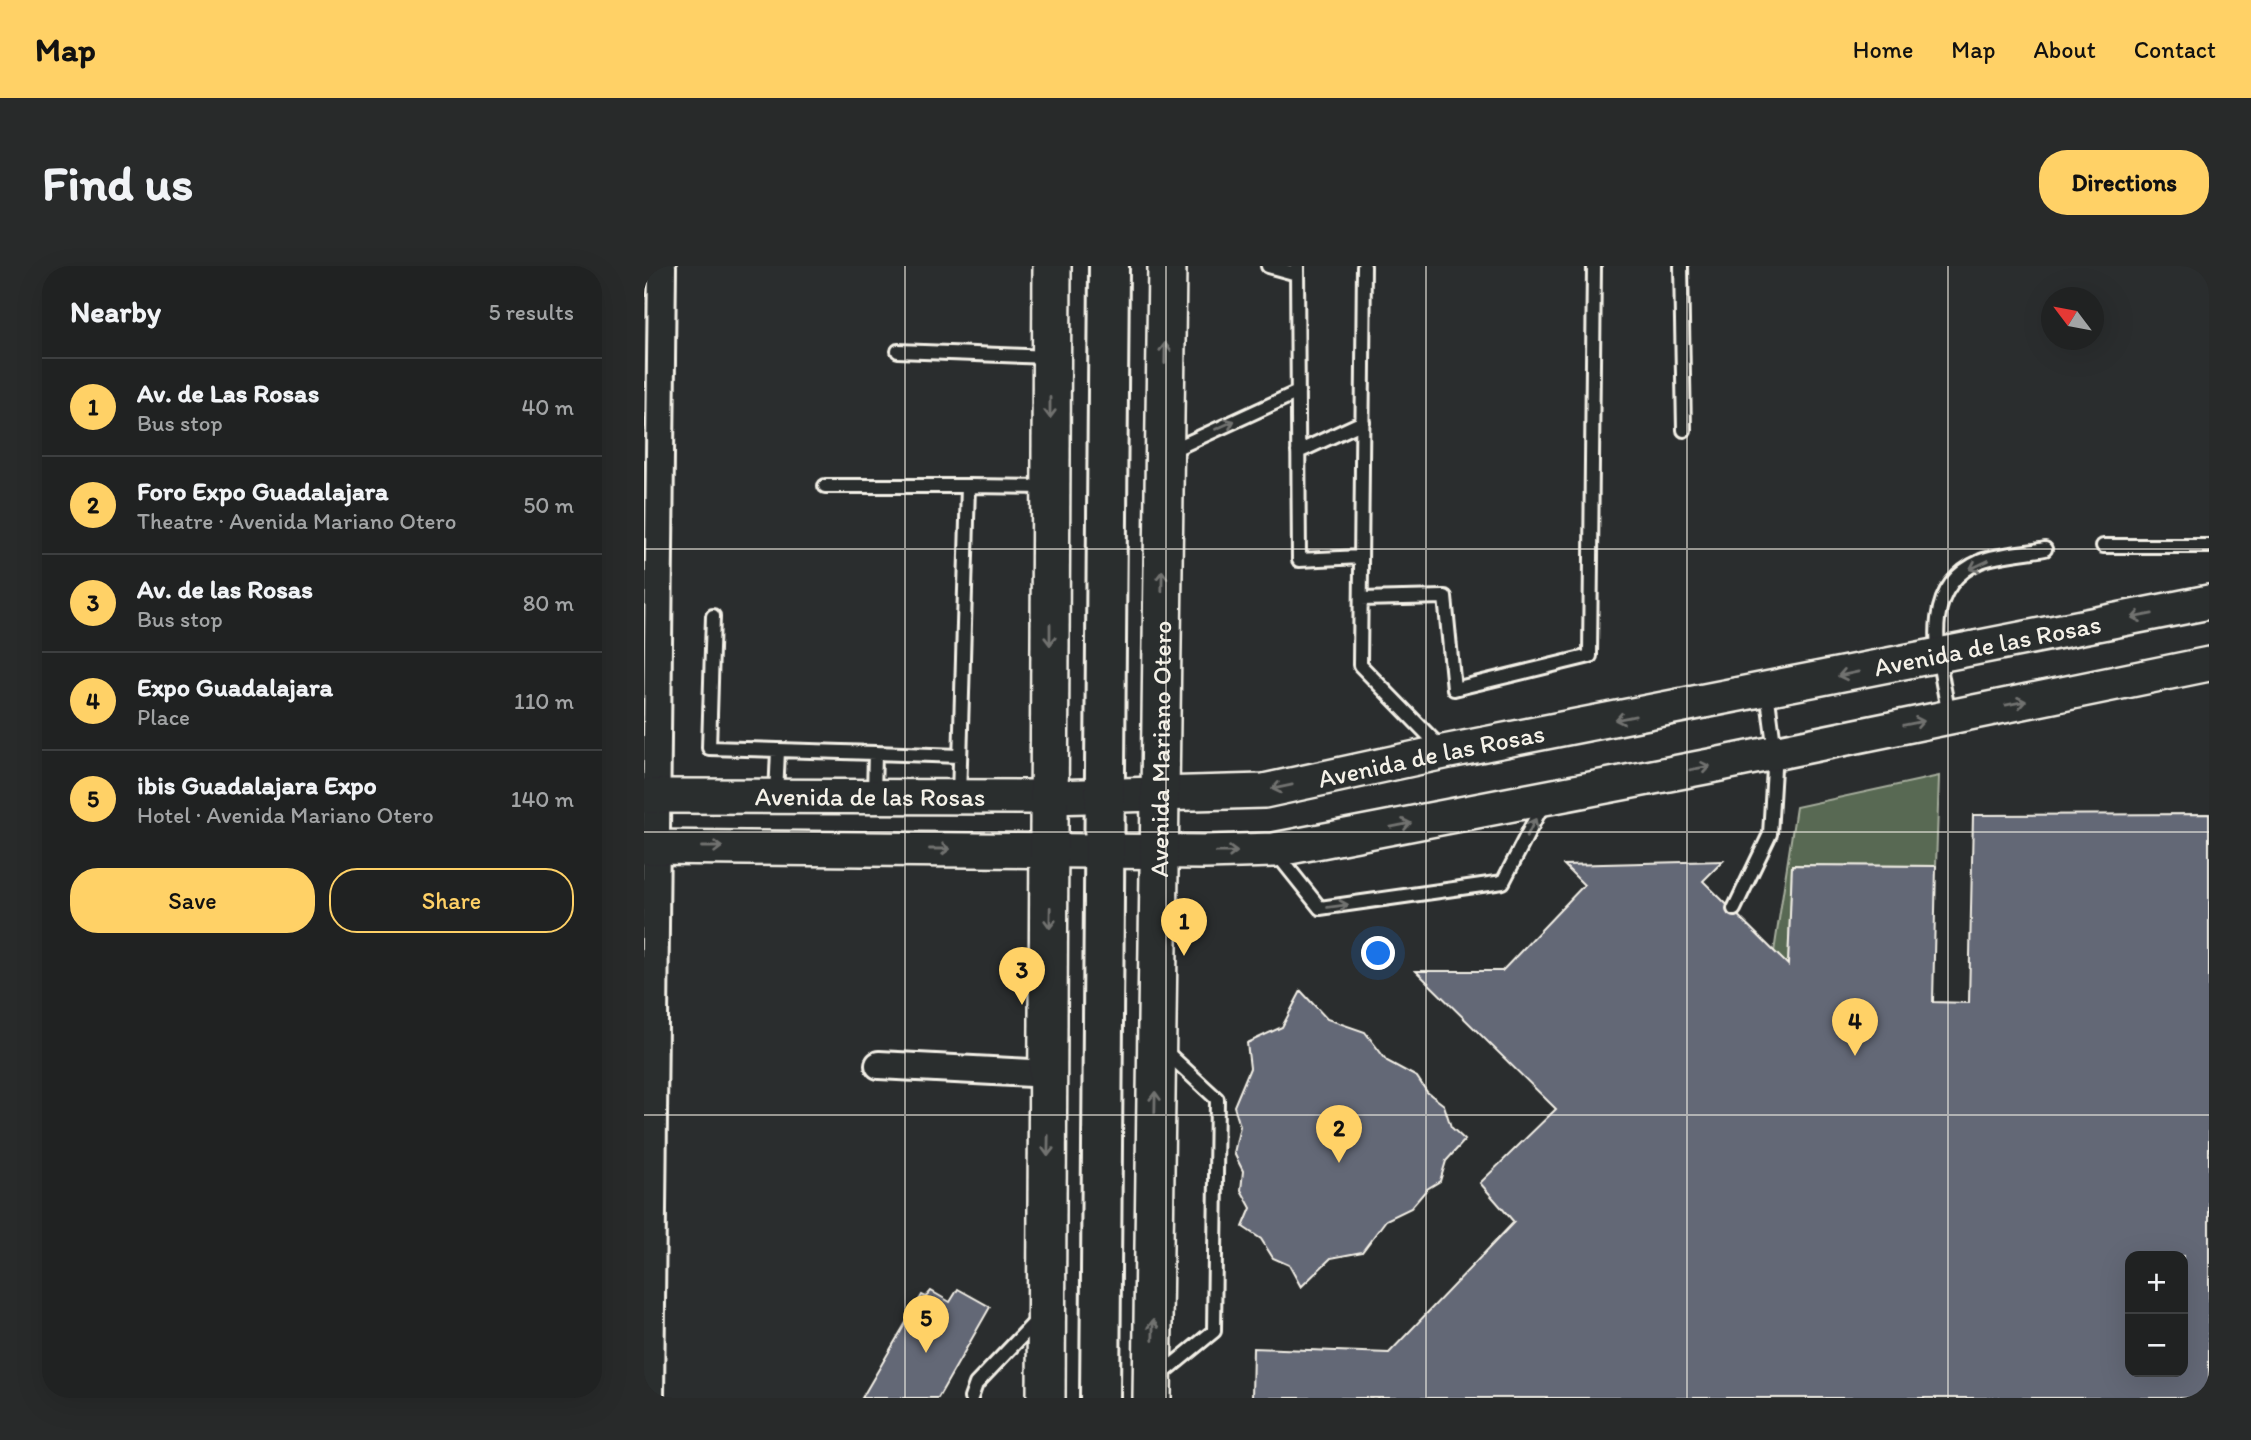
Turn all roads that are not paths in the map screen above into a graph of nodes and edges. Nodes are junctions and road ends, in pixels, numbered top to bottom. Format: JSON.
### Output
{"nodes":[{"id":1,"x":662,"y":266,"type":"edge"},
{"id":2,"x":1052,"y":266,"type":"edge"},
{"id":3,"x":1109,"y":266,"type":"edge"},
{"id":4,"x":1167,"y":266,"type":"edge"},
{"id":5,"x":1268,"y":266,"type":"edge"},
{"id":6,"x":1364,"y":266,"type":"edge"},
{"id":7,"x":1594,"y":266,"type":"edge"},
{"id":8,"x":1681,"y":266,"type":"edge"},
{"id":9,"x":1297,"y":270,"type":"edge"},
{"id":10,"x":898,"y":351,"type":"dead end"},
{"id":11,"x":1050,"y":357,"type":"junction"},
{"id":12,"x":1298,"y":392,"type":"junction"},
{"id":13,"x":1363,"y":422,"type":"junction"},
{"id":14,"x":1684,"y":430,"type":"dead end"},
{"id":15,"x":1298,"y":452,"type":"junction"},
{"id":16,"x":1164,"y":454,"type":"junction"},
{"id":17,"x":825,"y":486,"type":"dead end"},
{"id":18,"x":968,"y":486,"type":"junction"},
{"id":19,"x":1050,"y":487,"type":"junction"},
{"id":20,"x":2103,"y":545,"type":"dead end"},
{"id":21,"x":2209,"y":546,"type":"edge"},
{"id":22,"x":2045,"y":549,"type":"dead end"},
{"id":23,"x":1361,"y":557,"type":"junction"},
{"id":24,"x":1361,"y":599,"type":"junction"},
{"id":25,"x":2209,"y":602,"type":"edge"},
{"id":26,"x":713,"y":617,"type":"dead end"},
{"id":27,"x":1939,"y":656,"type":"junction"},
{"id":28,"x":2209,"y":664,"type":"edge"},
{"id":29,"x":1767,"y":691,"type":"junction"},
{"id":30,"x":1949,"y":716,"type":"junction"},
{"id":31,"x":778,"y":750,"type":"junction"},
{"id":32,"x":1444,"y":752,"type":"junction"},
{"id":33,"x":1775,"y":752,"type":"junction"},
{"id":34,"x":875,"y":753,"type":"junction"},
{"id":35,"x":960,"y":756,"type":"junction"},
{"id":36,"x":650,"y":796,"type":"edge"},
{"id":37,"x":776,"y":796,"type":"junction"},
{"id":38,"x":1158,"y":796,"type":"junction"},
{"id":39,"x":1547,"y":796,"type":"junction"},
{"id":40,"x":874,"y":797,"type":"junction"},
{"id":41,"x":959,"y":797,"type":"junction"},
{"id":42,"x":1050,"y":797,"type":"junction"},
{"id":43,"x":1104,"y":797,"type":"junction"},
{"id":44,"x":650,"y":847,"type":"edge"},
{"id":45,"x":1051,"y":850,"type":"junction"},
{"id":46,"x":1105,"y":850,"type":"junction"},
{"id":47,"x":1158,"y":850,"type":"junction"},
{"id":48,"x":1273,"y":850,"type":"junction"},
{"id":49,"x":1734,"y":909,"type":"dead end"},
{"id":50,"x":1156,"y":1042,"type":"junction"},
{"id":51,"x":879,"y":1065,"type":"dead end"},
{"id":52,"x":1049,"y":1074,"type":"junction"},
{"id":53,"x":648,"y":1197,"type":"edge"},
{"id":54,"x":1047,"y":1311,"type":"junction"},
{"id":55,"x":1152,"y":1390,"type":"edge"},
{"id":56,"x":650,"y":1398,"type":"edge"},
{"id":57,"x":971,"y":1398,"type":"edge"},
{"id":58,"x":1046,"y":1398,"type":"edge"},
{"id":59,"x":1100,"y":1398,"type":"edge"}],
"edges":[{"from":1,"to":36,"type":"street"},
{"from":2,"to":11,"type":"main road"},
{"from":3,"to":43,"type":"main road","name":"Avenida Mariano Otero"},
{"from":16,"to":4,"type":"main road","name":"Avenida Mariano Otero","one_way":true},
{"from":5,"to":9,"type":"lane"},
{"from":6,"to":13,"type":"lane"},
{"from":7,"to":24,"type":"lane"},
{"from":8,"to":14,"type":"lane"},
{"from":9,"to":12,"type":"lane"},
{"from":10,"to":11,"type":"lane"},
{"from":11,"to":19,"type":"main road","one_way":true},
{"from":12,"to":15,"type":"lane"},
{"from":16,"to":12,"type":"lane","one_way":true},
{"from":13,"to":15,"type":"lane"},
{"from":13,"to":23,"type":"lane"},
{"from":15,"to":23,"type":"lane"},
{"from":38,"to":16,"type":"main road","name":"Avenida Mariano Otero","one_way":true},
{"from":17,"to":18,"type":"lane"},
{"from":18,"to":19,"type":"lane"},
{"from":18,"to":35,"type":"lane"},
{"from":19,"to":42,"type":"main road","one_way":true},
{"from":20,"to":21,"type":"lane"},
{"from":22,"to":27,"type":"lane","one_way":true},
{"from":23,"to":24,"type":"lane"},
{"from":24,"to":32,"type":"lane"},
{"from":25,"to":27,"type":"street","name":"Avenida de las Rosas","one_way":true},
{"from":26,"to":31,"type":"lane"},
{"from":27,"to":29,"type":"street","name":"Avenida de las Rosas","one_way":true},
{"from":27,"to":30,"type":"lane"},
{"from":30,"to":28,"type":"street","name":"Avenida de las Rosas","one_way":true},
{"from":29,"to":32,"type":"street","name":"Avenida de las Rosas","one_way":true},
{"from":29,"to":33,"type":"lane"},
{"from":33,"to":30,"type":"street","name":"Avenida de las Rosas","one_way":true},
{"from":31,"to":34,"type":"lane"},
{"from":31,"to":37,"type":"lane"},
{"from":32,"to":38,"type":"street","name":"Avenida de las Rosas","one_way":true},
{"from":39,"to":33,"type":"street","name":"Avenida de las Rosas","one_way":true},
{"from":33,"to":49,"type":"lane"},
{"from":34,"to":35,"type":"lane"},
{"from":34,"to":40,"type":"lane"},
{"from":35,"to":41,"type":"lane"},
{"from":36,"to":37,"type":"street","name":"Avenida de las Rosas"},
{"from":36,"to":44,"type":"street"},
{"from":37,"to":40,"type":"street","name":"Avenida de las Rosas"},
{"from":38,"to":43,"type":"street","name":"Avenida de las Rosas"},
{"from":38,"to":47,"type":"main road","name":"Avenida Mariano Otero"},
{"from":48,"to":39,"type":"street","name":"Avenida de las Rosas","one_way":true},
{"from":48,"to":39,"type":"lane","one_way":true},
{"from":40,"to":41,"type":"street","name":"Avenida de las Rosas"},
{"from":41,"to":42,"type":"street","name":"Avenida de las Rosas"},
{"from":42,"to":43,"type":"street","name":"Avenida de las Rosas"},
{"from":42,"to":45,"type":"main road"},
{"from":43,"to":46,"type":"main road","name":"Avenida Mariano Otero"},
{"from":44,"to":45,"type":"street","name":"Avenida de las Rosas","one_way":true},
{"from":44,"to":53,"type":"street"},
{"from":45,"to":46,"type":"street","name":"Avenida de las Rosas"},
{"from":45,"to":52,"type":"main road","one_way":true},
{"from":46,"to":47,"type":"street","name":"Avenida de las Rosas"},
{"from":46,"to":59,"type":"main road","name":"Avenida Mariano Otero"},
{"from":47,"to":48,"type":"street","name":"Avenida de las Rosas","one_way":true},
{"from":47,"to":50,"type":"main road","name":"Avenida Mariano Otero"},
{"from":55,"to":50,"type":"main road","name":"Avenida Mariano Otero","one_way":true},
{"from":50,"to":55,"type":"lane"},
{"from":51,"to":52,"type":"street"},
{"from":52,"to":54,"type":"main road","one_way":true},
{"from":53,"to":56,"type":"street"},
{"from":54,"to":57,"type":"lane"},
{"from":54,"to":58,"type":"main road"}]}
